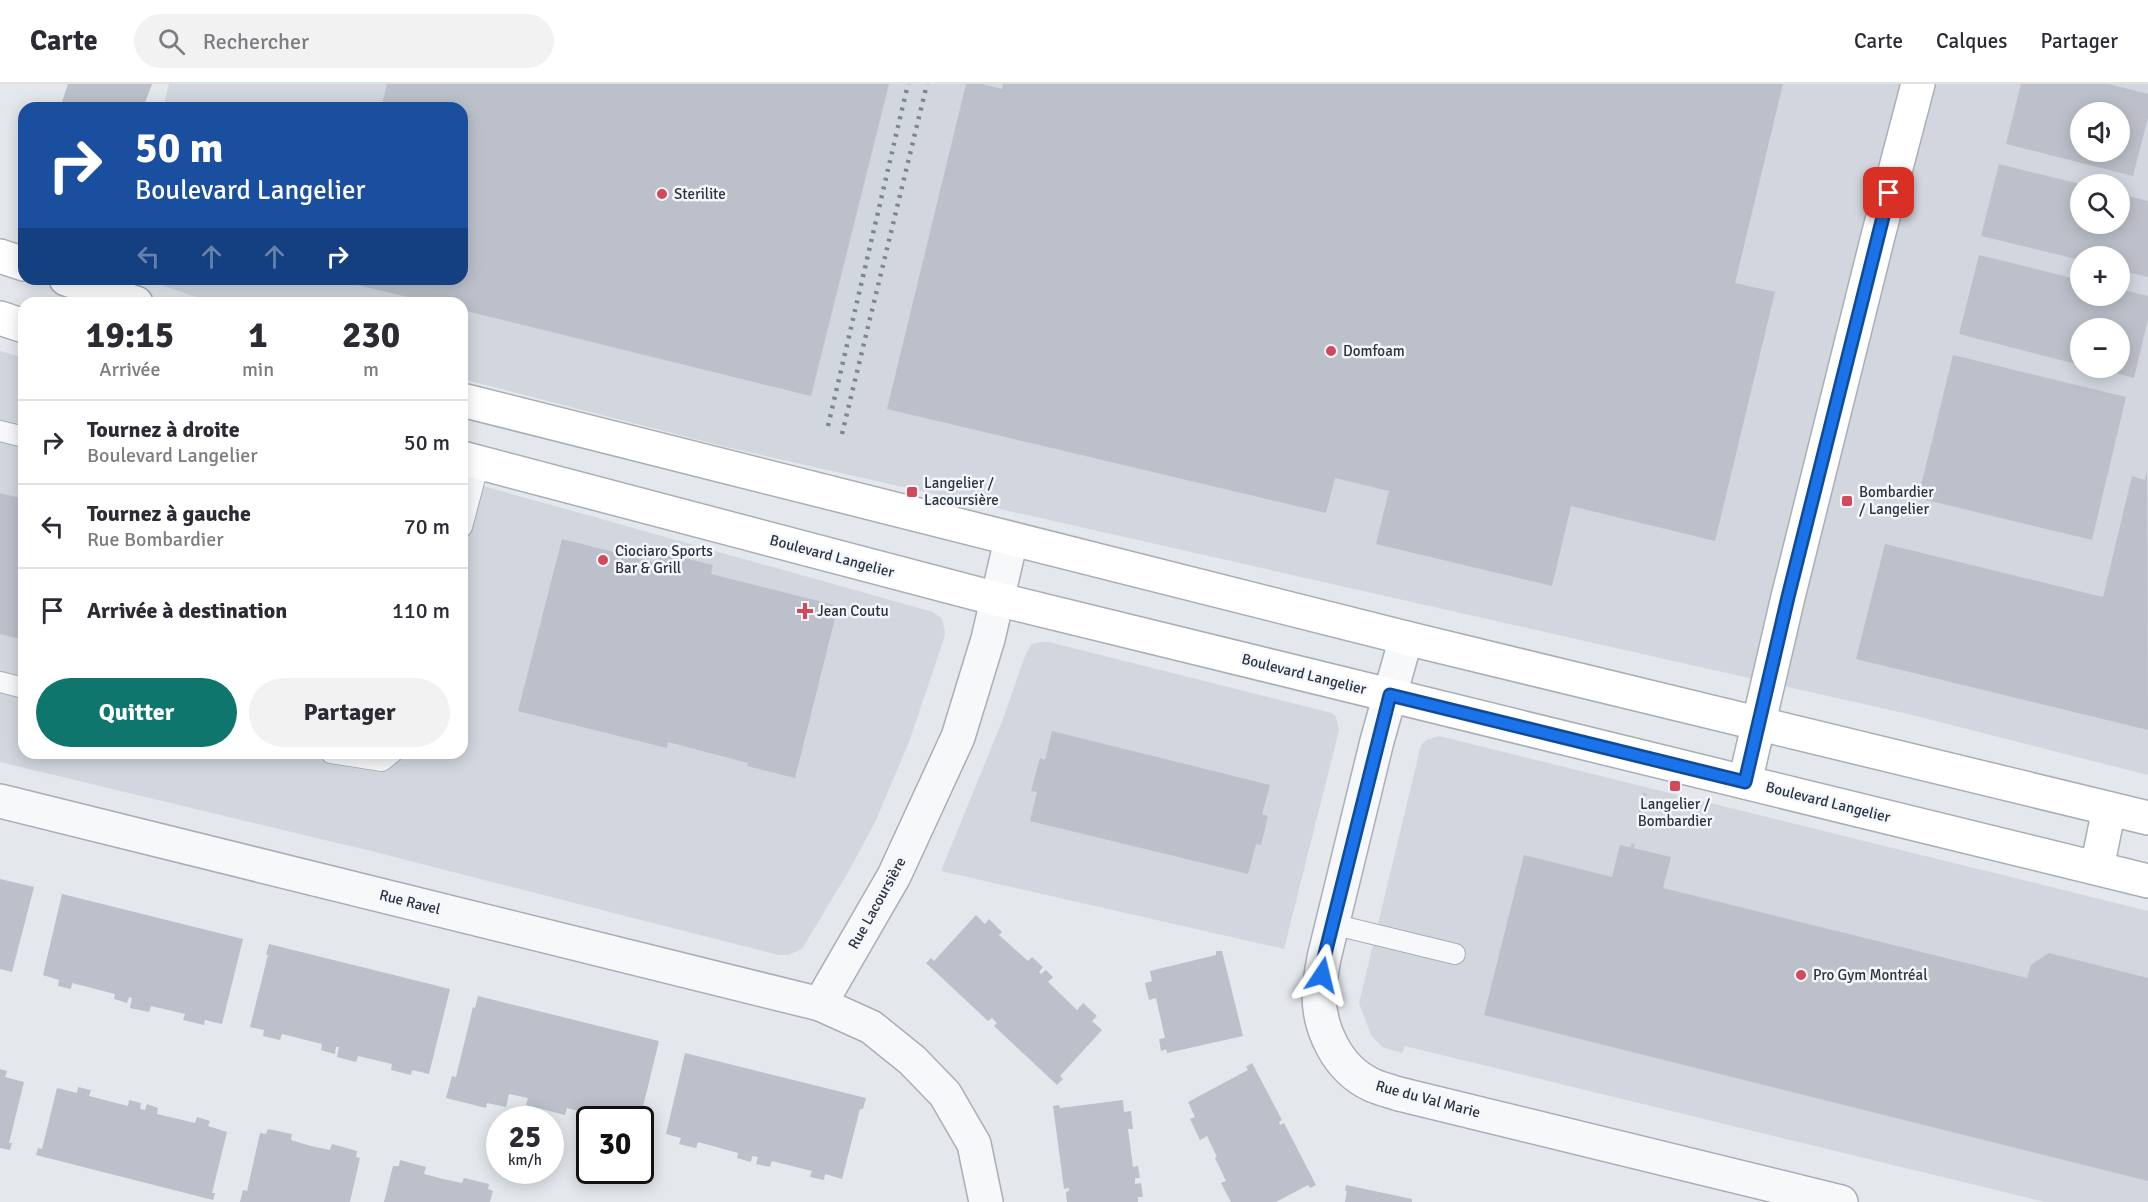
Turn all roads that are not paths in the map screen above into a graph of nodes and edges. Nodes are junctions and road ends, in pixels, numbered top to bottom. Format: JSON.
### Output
{"nodes":[{"id":1,"x":1918,"y":84,"type":"edge"},
{"id":2,"x":0,"y":256,"type":"edge"},
{"id":3,"x":18,"y":262,"type":"edge"},
{"id":4,"x":84,"y":285,"type":"edge"},
{"id":5,"x":118,"y":297,"type":"edge"},
{"id":6,"x":0,"y":318,"type":"edge"},
{"id":7,"x":18,"y":324,"type":"edge"},
{"id":8,"x":468,"y":402,"type":"edge"},
{"id":9,"x":0,"y":431,"type":"edge"},
{"id":10,"x":18,"y":436,"type":"edge"},
{"id":11,"x":471,"y":460,"type":"edge"},
{"id":12,"x":468,"y":482,"type":"edge"},
{"id":13,"x":1011,"y":540,"type":"junction"},
{"id":14,"x":997,"y":599,"type":"junction"},
{"id":15,"x":1406,"y":638,"type":"junction"},
{"id":16,"x":0,"y":682,"type":"edge"},
{"id":17,"x":18,"y":686,"type":"edge"},
{"id":18,"x":1390,"y":695,"type":"junction"},
{"id":19,"x":1758,"y":724,"type":"junction"},
{"id":20,"x":1745,"y":782,"type":"junction"},
{"id":21,"x":0,"y":801,"type":"edge"},
{"id":22,"x":2109,"y":809,"type":"junction"},
{"id":23,"x":2148,"y":818,"type":"edge"},
{"id":24,"x":2097,"y":868,"type":"junction"},
{"id":25,"x":2148,"y":880,"type":"edge"},
{"id":26,"x":1332,"y":924,"type":"junction"},
{"id":27,"x":1455,"y":954,"type":"dead end"},
{"id":28,"x":820,"y":1004,"type":"junction"},
{"id":29,"x":986,"y":1202,"type":"edge"},
{"id":30,"x":1841,"y":1202,"type":"edge"}],
"edges":[{"from":1,"to":19,"type":"main road"},
{"from":2,"to":3,"type":"main road"},
{"from":4,"to":5,"type":"main road"},
{"from":6,"to":7,"type":"main road"},
{"from":8,"to":13,"type":"main road"},
{"from":9,"to":10,"type":"lane"},
{"from":11,"to":12,"type":"lane"},
{"from":11,"to":14,"type":"main road","name":"Boulevard Langelier"},
{"from":13,"to":14,"type":"street","name":"Rue Lacoursière"},
{"from":13,"to":15,"type":"main road"},
{"from":14,"to":18,"type":"main road","name":"Boulevard Langelier"},
{"from":14,"to":28,"type":"street","name":"Rue Lacoursière"},
{"from":15,"to":18,"type":"street","name":"Rue du Val Marie"},
{"from":15,"to":19,"type":"main road"},
{"from":16,"to":17,"type":"lane"},
{"from":18,"to":20,"type":"main road","name":"Boulevard Langelier"},
{"from":18,"to":26,"type":"street","name":"Rue du Val Marie"},
{"from":19,"to":20,"type":"main road"},
{"from":19,"to":22,"type":"main road"},
{"from":20,"to":24,"type":"main road","name":"Boulevard Langelier"},
{"from":21,"to":28,"type":"street","name":"Rue Ravel"},
{"from":22,"to":23,"type":"main road"},
{"from":22,"to":24,"type":"main road"},
{"from":24,"to":25,"type":"main road","name":"Boulevard Langelier"},
{"from":26,"to":27,"type":"lane"},
{"from":26,"to":30,"type":"street","name":"Rue du Val Marie"},
{"from":28,"to":29,"type":"street"}]}
